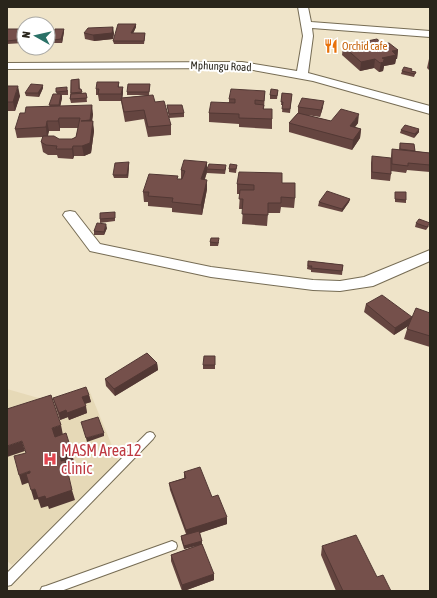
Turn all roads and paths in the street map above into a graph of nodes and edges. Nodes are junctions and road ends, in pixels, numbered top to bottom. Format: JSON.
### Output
{"nodes":[{"id":1,"x":303,"y":7,"type":"edge"},
{"id":2,"x":307,"y":25,"type":"junction"},
{"id":3,"x":430,"y":34,"type":"edge"},
{"id":4,"x":7,"y":66,"type":"edge"},
{"id":5,"x":302,"y":76,"type":"junction"},
{"id":6,"x":430,"y":110,"type":"edge"},
{"id":7,"x":70,"y":215,"type":"dead end"},
{"id":8,"x":430,"y":255,"type":"edge"},
{"id":9,"x":150,"y":436,"type":"dead end"},
{"id":10,"x":172,"y":546,"type":"dead end"},
{"id":11,"x":7,"y":581,"type":"edge"},
{"id":12,"x":46,"y":591,"type":"edge"}],
"edges":[{"from":1,"to":2,"type":"street"},
{"from":2,"to":3,"type":"street"},
{"from":2,"to":5,"type":"street"},
{"from":4,"to":5,"type":"street","name":"Mphungu Road"},
{"from":5,"to":6,"type":"street","name":"Mphungu Road"},
{"from":7,"to":8,"type":"street"},
{"from":9,"to":11,"type":"lane"},
{"from":10,"to":12,"type":"lane"}]}
